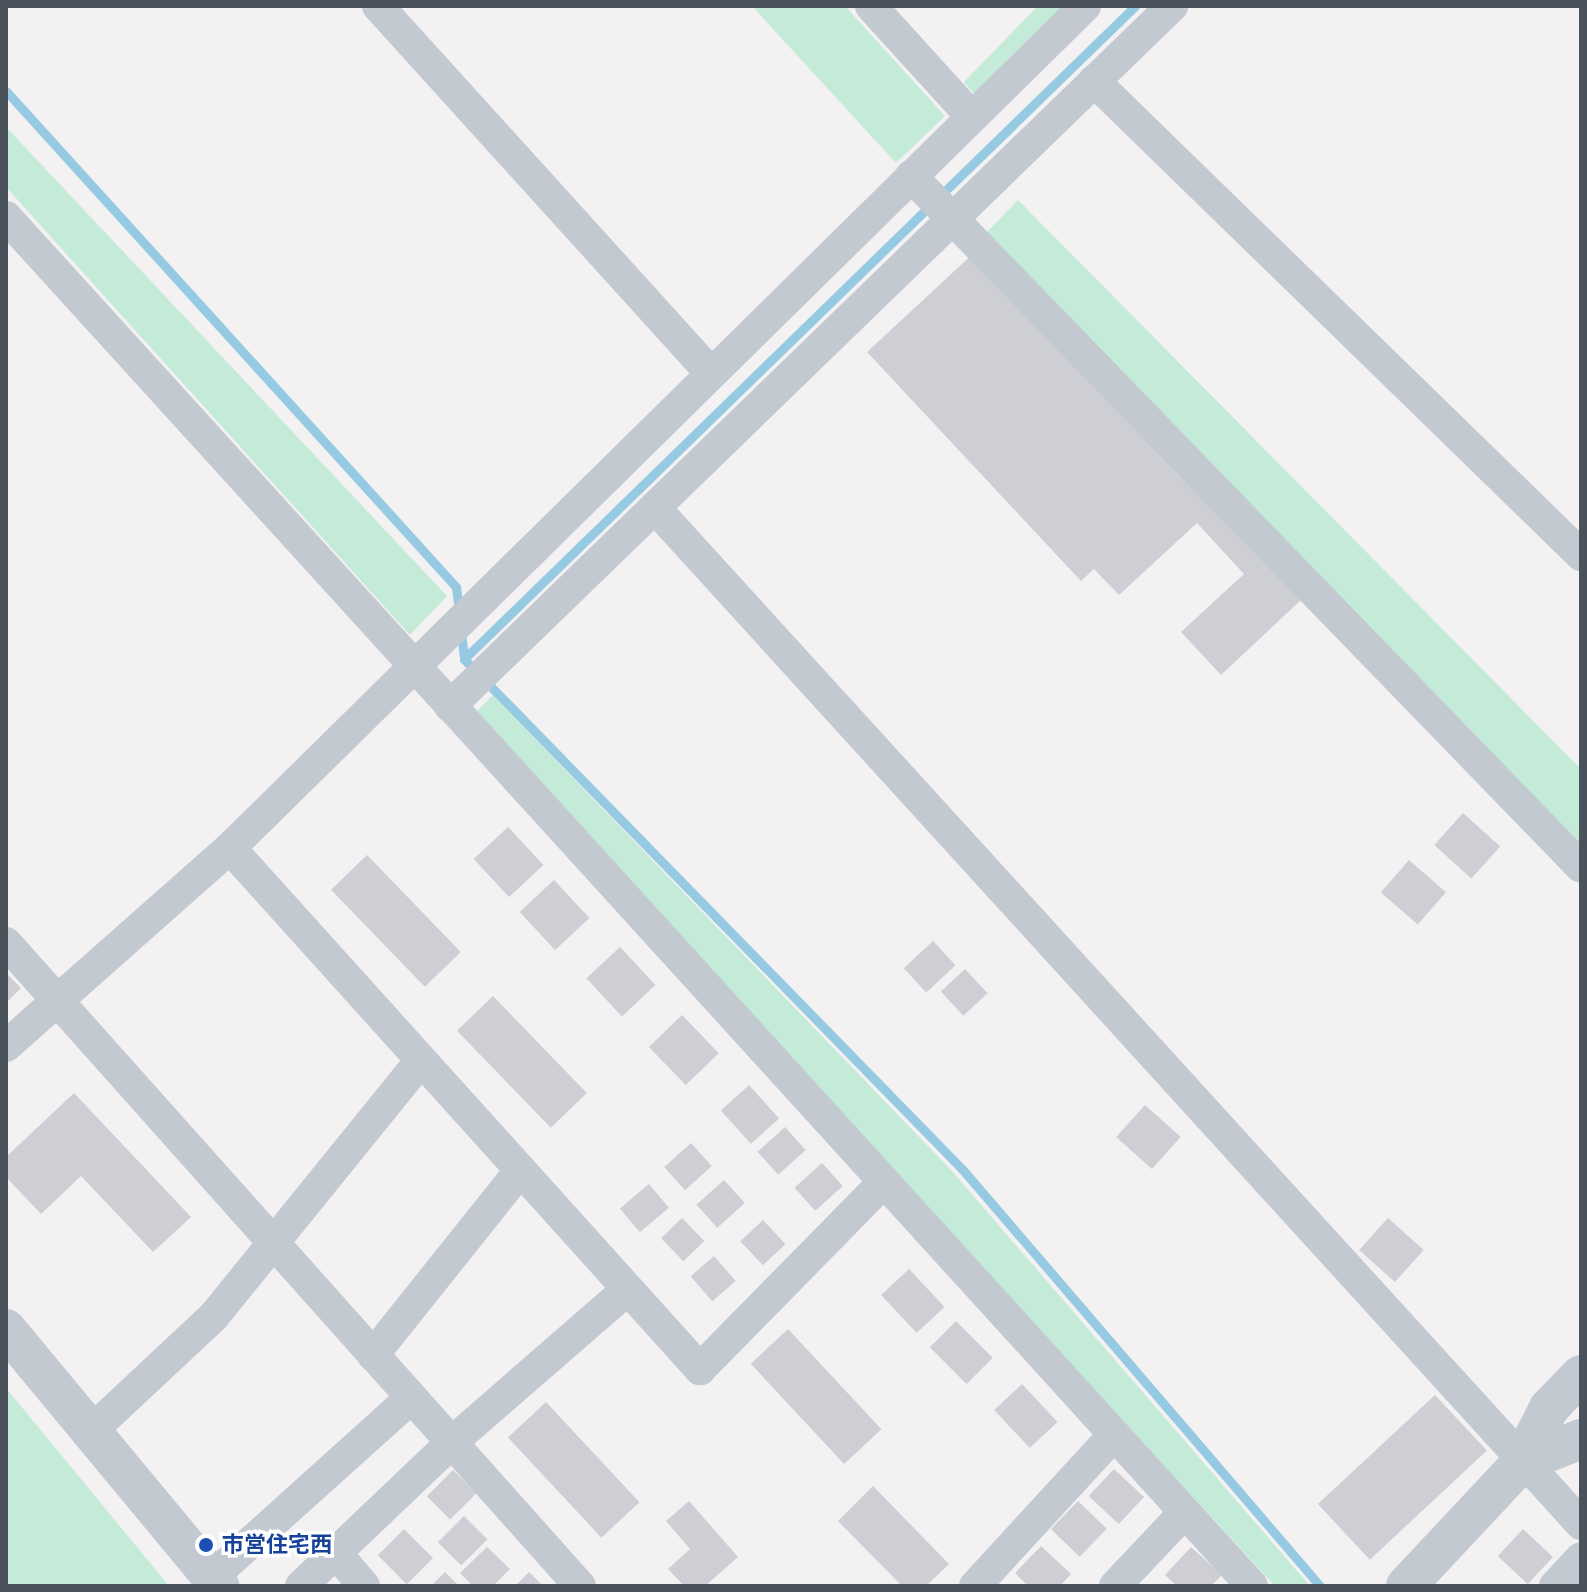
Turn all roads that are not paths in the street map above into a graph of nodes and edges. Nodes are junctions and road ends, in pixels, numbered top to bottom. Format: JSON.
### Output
{"nodes":[{"id":1,"x":378,"y":6,"type":"edge"},
{"id":2,"x":871,"y":6,"type":"edge"},
{"id":3,"x":1085,"y":6,"type":"edge"},
{"id":4,"x":1172,"y":6,"type":"edge"},
{"id":5,"x":1094,"y":81,"type":"junction"},
{"id":6,"x":971,"y":116,"type":"junction"},
{"id":7,"x":911,"y":176,"type":"junction"},
{"id":8,"x":6,"y":217,"type":"edge"},
{"id":9,"x":953,"y":219,"type":"junction"},
{"id":10,"x":711,"y":373,"type":"junction"},
{"id":11,"x":655,"y":508,"type":"junction"},
{"id":12,"x":1581,"y":555,"type":"edge"},
{"id":13,"x":414,"y":666,"type":"junction"},
{"id":14,"x":450,"y":706,"type":"junction"},
{"id":15,"x":230,"y":848,"type":"junction"},
{"id":16,"x":1581,"y":867,"type":"edge"},
{"id":17,"x":6,"y":943,"type":"edge"},
{"id":18,"x":57,"y":1002,"type":"junction"},
{"id":19,"x":6,"y":1046,"type":"edge"},
{"id":20,"x":420,"y":1062,"type":"junction"},
{"id":21,"x":519,"y":1172,"type":"junction"},
{"id":22,"x":883,"y":1183,"type":"junction"},
{"id":23,"x":272,"y":1244,"type":"junction"},
{"id":24,"x":626,"y":1291,"type":"junction"},
{"id":25,"x":6,"y":1329,"type":"edge"},
{"id":26,"x":373,"y":1355,"type":"junction"},
{"id":27,"x":1581,"y":1375,"type":"edge"},
{"id":28,"x":411,"y":1398,"type":"junction"},
{"id":29,"x":88,"y":1434,"type":"junction"},
{"id":30,"x":1113,"y":1436,"type":"junction"},
{"id":31,"x":1581,"y":1439,"type":"edge"},
{"id":32,"x":452,"y":1442,"type":"junction"},
{"id":33,"x":1521,"y":1463,"type":"junction"},
{"id":34,"x":1184,"y":1513,"type":"junction"},
{"id":35,"x":1581,"y":1524,"type":"edge"},
{"id":36,"x":337,"y":1554,"type":"junction"},
{"id":37,"x":1581,"y":1558,"type":"edge"},
{"id":38,"x":215,"y":1582,"type":"edge"},
{"id":39,"x":1248,"y":1585,"type":"edge"},
{"id":40,"x":301,"y":1586,"type":"edge"},
{"id":41,"x":364,"y":1586,"type":"edge"},
{"id":42,"x":580,"y":1586,"type":"edge"},
{"id":43,"x":977,"y":1586,"type":"edge"},
{"id":44,"x":1115,"y":1586,"type":"edge"},
{"id":45,"x":1406,"y":1586,"type":"edge"},
{"id":46,"x":1555,"y":1586,"type":"edge"}],
"edges":[{"from":1,"to":10,"type":"street"},
{"from":2,"to":6,"type":"street"},
{"from":3,"to":6,"type":"street"},
{"from":4,"to":5,"type":"street"},
{"from":5,"to":9,"type":"street"},
{"from":5,"to":12,"type":"street"},
{"from":6,"to":7,"type":"street"},
{"from":7,"to":9,"type":"street"},
{"from":7,"to":10,"type":"street"},
{"from":8,"to":13,"type":"street"},
{"from":9,"to":11,"type":"street"},
{"from":9,"to":16,"type":"street"},
{"from":10,"to":13,"type":"street"},
{"from":11,"to":14,"type":"street"},
{"from":11,"to":33,"type":"street"},
{"from":13,"to":14,"type":"street"},
{"from":13,"to":15,"type":"street"},
{"from":14,"to":22,"type":"street"},
{"from":15,"to":18,"type":"street"},
{"from":15,"to":20,"type":"street"},
{"from":17,"to":18,"type":"street"},
{"from":18,"to":19,"type":"street"},
{"from":18,"to":23,"type":"street"},
{"from":20,"to":21,"type":"street"},
{"from":20,"to":23,"type":"street"},
{"from":21,"to":24,"type":"street"},
{"from":21,"to":26,"type":"street"},
{"from":22,"to":24,"type":"street"},
{"from":22,"to":30,"type":"street"},
{"from":23,"to":26,"type":"street"},
{"from":23,"to":29,"type":"street"},
{"from":24,"to":32,"type":"street"},
{"from":25,"to":29,"type":"street"},
{"from":26,"to":28,"type":"street"},
{"from":27,"to":33,"type":"street"},
{"from":28,"to":32,"type":"street"},
{"from":28,"to":38,"type":"street"},
{"from":29,"to":38,"type":"street"},
{"from":30,"to":34,"type":"street"},
{"from":30,"to":43,"type":"street"},
{"from":31,"to":33,"type":"street"},
{"from":32,"to":36,"type":"street"},
{"from":32,"to":42,"type":"street"},
{"from":33,"to":35,"type":"street"},
{"from":33,"to":45,"type":"street"},
{"from":34,"to":39,"type":"street"},
{"from":34,"to":44,"type":"street"},
{"from":36,"to":40,"type":"street"},
{"from":36,"to":41,"type":"street"},
{"from":37,"to":46,"type":"street"}]}
